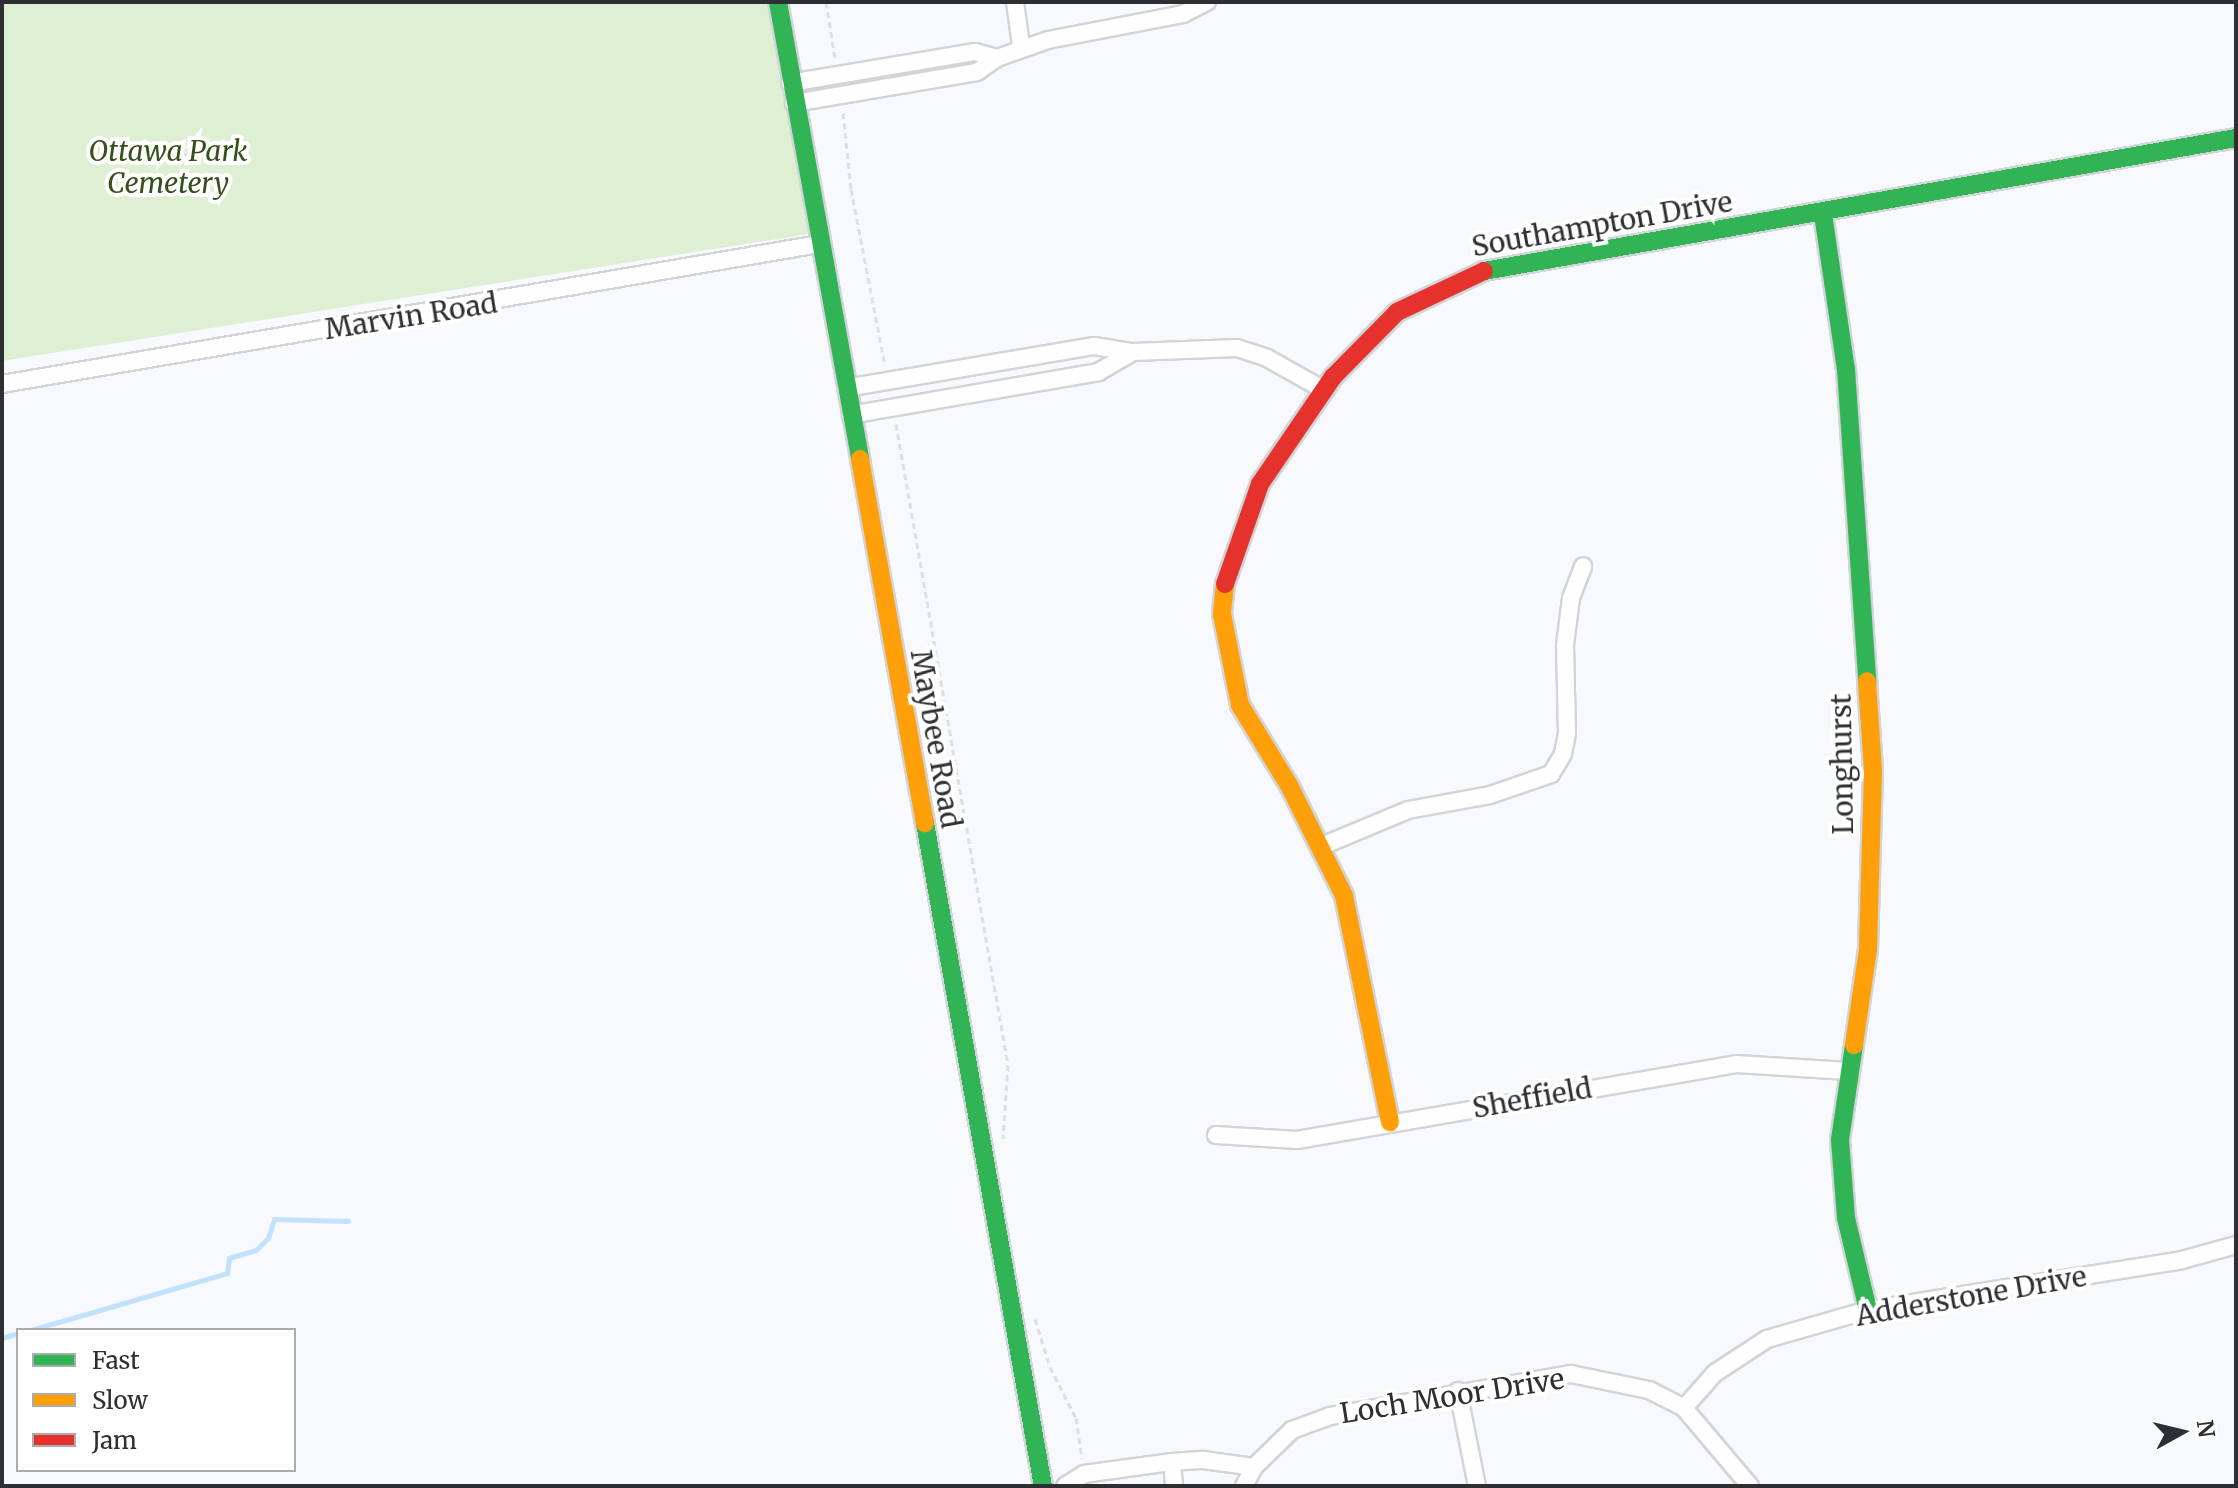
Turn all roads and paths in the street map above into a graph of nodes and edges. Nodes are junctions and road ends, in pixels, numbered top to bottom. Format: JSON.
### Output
{"nodes":[{"id":1,"x":778,"y":2,"type":"edge"},
{"id":2,"x":826,"y":2,"type":"edge"},
{"id":3,"x":1015,"y":2,"type":"edge"},
{"id":4,"x":1207,"y":2,"type":"edge"},
{"id":5,"x":1021,"y":46,"type":"junction"},
{"id":6,"x":997,"y":58,"type":"junction"},
{"id":7,"x":906,"y":64,"type":"junction"},
{"id":8,"x":838,"y":75,"type":"junction"},
{"id":9,"x":790,"y":83,"type":"junction"},
{"id":10,"x":910,"y":83,"type":"junction"},
{"id":11,"x":841,"y":95,"type":"junction"},
{"id":12,"x":794,"y":103,"type":"junction"},
{"id":13,"x":2236,"y":138,"type":"edge"},
{"id":14,"x":1823,"y":214,"type":"junction"},
{"id":15,"x":819,"y":244,"type":"junction"},
{"id":16,"x":1133,"y":352,"type":"junction"},
{"id":17,"x":1004,"y":361,"type":"junction"},
{"id":18,"x":888,"y":381,"type":"junction"},
{"id":19,"x":2,"y":384,"type":"edge"},
{"id":20,"x":846,"y":388,"type":"junction"},
{"id":21,"x":1010,"y":388,"type":"junction"},
{"id":22,"x":1324,"y":390,"type":"junction"},
{"id":23,"x":894,"y":408,"type":"junction"},
{"id":24,"x":851,"y":415,"type":"junction"},
{"id":25,"x":1583,"y":566,"type":"dead end"},
{"id":26,"x":1322,"y":846,"type":"junction"},
{"id":27,"x":1848,"y":1071,"type":"junction"},
{"id":28,"x":1390,"y":1122,"type":"junction"},
{"id":29,"x":1216,"y":1135,"type":"dead end"},
{"id":30,"x":1002,"y":1152,"type":"dead end"},
{"id":31,"x":2236,"y":1245,"type":"edge"},
{"id":32,"x":1868,"y":1310,"type":"junction"},
{"id":33,"x":1034,"y":1312,"type":"dead end"},
{"id":34,"x":1458,"y":1391,"type":"junction"},
{"id":35,"x":1684,"y":1408,"type":"junction"},
{"id":36,"x":1172,"y":1462,"type":"junction"},
{"id":37,"x":1254,"y":1467,"type":"junction"},
{"id":38,"x":1084,"y":1474,"type":"junction"},
{"id":39,"x":1043,"y":1486,"type":"edge"},
{"id":40,"x":1065,"y":1486,"type":"edge"},
{"id":41,"x":1174,"y":1486,"type":"edge"},
{"id":42,"x":1244,"y":1486,"type":"edge"},
{"id":43,"x":1477,"y":1486,"type":"edge"},
{"id":44,"x":1750,"y":1486,"type":"edge"}],
"edges":[{"from":1,"to":9,"type":"street","name":"Maybee Road"},
{"from":2,"to":8,"type":"path"},
{"from":3,"to":5,"type":"street"},
{"from":4,"to":5,"type":"street"},
{"from":5,"to":6,"type":"street"},
{"from":6,"to":7,"type":"street"},
{"from":6,"to":10,"type":"street"},
{"from":7,"to":8,"type":"street"},
{"from":7,"to":10,"type":"street"},
{"from":8,"to":9,"type":"street"},
{"from":9,"to":12,"type":"street","name":"Maybee Road"},
{"from":10,"to":11,"type":"street"},
{"from":11,"to":12,"type":"street"},
{"from":11,"to":18,"type":"path"},
{"from":12,"to":15,"type":"street","name":"Maybee Road"},
{"from":13,"to":14,"type":"street","name":"Southampton Drive"},
{"from":14,"to":22,"type":"street","name":"Southampton Drive"},
{"from":14,"to":27,"type":"street","name":"Longhurst"},
{"from":15,"to":19,"type":"street","name":"Marvin Road"},
{"from":15,"to":20,"type":"street","name":"Maybee Road"},
{"from":16,"to":17,"type":"street"},
{"from":16,"to":21,"type":"street"},
{"from":16,"to":22,"type":"street"},
{"from":17,"to":18,"type":"street"},
{"from":17,"to":21,"type":"street"},
{"from":18,"to":20,"type":"street"},
{"from":20,"to":24,"type":"street","name":"Maybee Road"},
{"from":21,"to":23,"type":"street"},
{"from":22,"to":26,"type":"street","name":"Southampton Drive"},
{"from":23,"to":24,"type":"street"},
{"from":23,"to":30,"type":"path"},
{"from":24,"to":39,"type":"street","name":"Maybee Road"},
{"from":25,"to":26,"type":"street"},
{"from":26,"to":28,"type":"street","name":"Southampton Drive"},
{"from":27,"to":28,"type":"street","name":"Sheffield"},
{"from":27,"to":32,"type":"street","name":"Longhurst"},
{"from":28,"to":29,"type":"street","name":"Sheffield"},
{"from":31,"to":32,"type":"street","name":"Adderstone Drive"},
{"from":32,"to":35,"type":"street","name":"Adderstone Drive"},
{"from":33,"to":38,"type":"path"},
{"from":34,"to":35,"type":"street","name":"Loch Moor Drive"},
{"from":34,"to":37,"type":"street","name":"Loch Moor Drive"},
{"from":34,"to":43,"type":"street"},
{"from":35,"to":44,"type":"street"},
{"from":36,"to":37,"type":"street"},
{"from":36,"to":38,"type":"street"},
{"from":36,"to":41,"type":"street"},
{"from":37,"to":42,"type":"street","name":"Loch Moor Drive"},
{"from":38,"to":40,"type":"street"}]}
